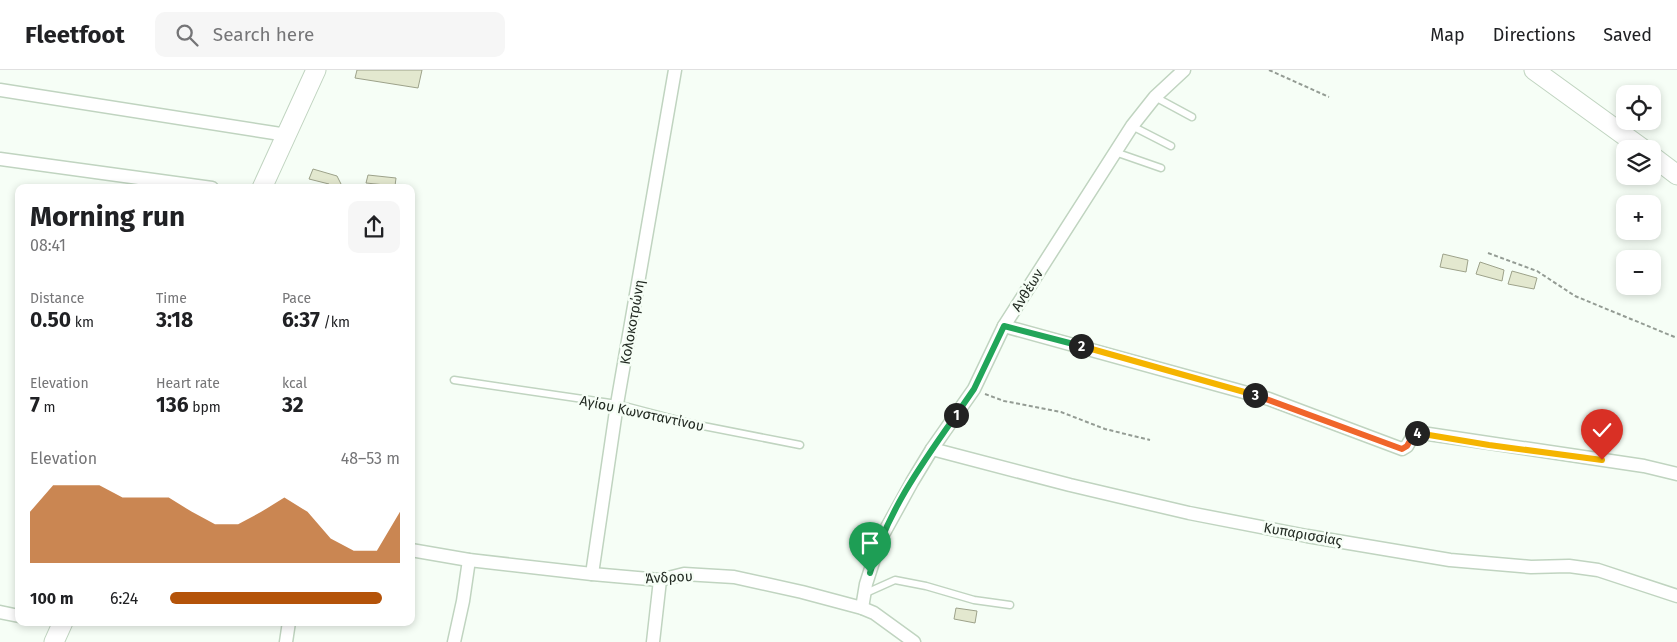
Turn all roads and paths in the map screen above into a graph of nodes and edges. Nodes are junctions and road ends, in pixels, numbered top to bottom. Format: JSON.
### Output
{"nodes":[{"id":1,"x":316,"y":70,"type":"edge"},
{"id":2,"x":675,"y":70,"type":"edge"},
{"id":3,"x":1184,"y":70,"type":"edge"},
{"id":4,"x":1270,"y":70,"type":"edge"},
{"id":5,"x":1534,"y":70,"type":"edge"},
{"id":6,"x":0,"y":90,"type":"edge"},
{"id":7,"x":1155,"y":97,"type":"junction"},
{"id":8,"x":1328,"y":97,"type":"dead end"},
{"id":9,"x":1192,"y":117,"type":"dead end"},
{"id":10,"x":1132,"y":126,"type":"junction"},
{"id":11,"x":287,"y":135,"type":"junction"},
{"id":12,"x":1631,"y":140,"type":"edge"},
{"id":13,"x":1171,"y":146,"type":"dead end"},
{"id":14,"x":1114,"y":152,"type":"junction"},
{"id":15,"x":0,"y":159,"type":"edge"},
{"id":16,"x":1661,"y":163,"type":"edge"},
{"id":17,"x":1161,"y":168,"type":"dead end"},
{"id":18,"x":1677,"y":175,"type":"edge"},
{"id":19,"x":183,"y":184,"type":"edge"},
{"id":20,"x":264,"y":184,"type":"edge"},
{"id":21,"x":1488,"y":253,"type":"dead end"},
{"id":22,"x":1004,"y":326,"type":"junction"},
{"id":23,"x":1677,"y":338,"type":"edge"},
{"id":24,"x":454,"y":380,"type":"dead end"},
{"id":25,"x":974,"y":389,"type":"junction"},
{"id":26,"x":617,"y":404,"type":"junction"},
{"id":27,"x":1150,"y":440,"type":"dead end"},
{"id":28,"x":800,"y":445,"type":"dead end"},
{"id":29,"x":932,"y":449,"type":"junction"},
{"id":30,"x":1677,"y":474,"type":"edge"},
{"id":31,"x":415,"y":551,"type":"edge"},
{"id":32,"x":469,"y":560,"type":"junction"},
{"id":33,"x":592,"y":574,"type":"junction"},
{"id":34,"x":660,"y":580,"type":"junction"},
{"id":35,"x":866,"y":593,"type":"junction"},
{"id":36,"x":1677,"y":596,"type":"edge"},
{"id":37,"x":1010,"y":605,"type":"dead end"},
{"id":38,"x":862,"y":608,"type":"junction"},
{"id":39,"x":0,"y":612,"type":"edge"},
{"id":40,"x":15,"y":615,"type":"edge"},
{"id":41,"x":60,"y":626,"type":"edge"},
{"id":42,"x":288,"y":626,"type":"edge"},
{"id":43,"x":54,"y":642,"type":"edge"},
{"id":44,"x":286,"y":642,"type":"edge"},
{"id":45,"x":454,"y":642,"type":"edge"},
{"id":46,"x":653,"y":642,"type":"edge"},
{"id":47,"x":914,"y":642,"type":"edge"}],
"edges":[{"from":1,"to":11,"type":"street"},
{"from":2,"to":26,"type":"street","name":"Κολοκοτρώνη"},
{"from":3,"to":7,"type":"street","name":"Ανθέων"},
{"from":4,"to":8,"type":"path"},
{"from":5,"to":12,"type":"street"},
{"from":6,"to":11,"type":"street"},
{"from":7,"to":9,"type":"lane"},
{"from":7,"to":10,"type":"street","name":"Ανθέων"},
{"from":10,"to":13,"type":"lane"},
{"from":10,"to":14,"type":"street","name":"Ανθέων"},
{"from":11,"to":20,"type":"street"},
{"from":14,"to":17,"type":"lane"},
{"from":14,"to":22,"type":"street","name":"Ανθέων"},
{"from":15,"to":19,"type":"street"},
{"from":16,"to":18,"type":"street"},
{"from":21,"to":23,"type":"path"},
{"from":22,"to":25,"type":"street","name":"Ανθέων"},
{"from":22,"to":30,"type":"street"},
{"from":24,"to":26,"type":"lane","name":"Αγίου Κωνσταντίνου"},
{"from":25,"to":27,"type":"path"},
{"from":25,"to":29,"type":"street","name":"Ανθέων"},
{"from":26,"to":28,"type":"lane","name":"Αγίου Κωνσταντίνου"},
{"from":26,"to":33,"type":"street","name":"Κολοκοτρώνη"},
{"from":29,"to":35,"type":"street","name":"Ανθέων"},
{"from":29,"to":36,"type":"street","name":"Κυπαρισσίας"},
{"from":31,"to":32,"type":"street","name":"Άνδρου"},
{"from":32,"to":33,"type":"street","name":"Άνδρου"},
{"from":32,"to":45,"type":"street"},
{"from":33,"to":34,"type":"street","name":"Άνδρου"},
{"from":34,"to":38,"type":"street","name":"Άνδρου"},
{"from":34,"to":46,"type":"street"},
{"from":35,"to":37,"type":"lane"},
{"from":35,"to":38,"type":"street","name":"Ανθέων"},
{"from":38,"to":47,"type":"street","name":"Άνδρου"},
{"from":39,"to":40,"type":"street"},
{"from":41,"to":43,"type":"street"},
{"from":42,"to":44,"type":"street"}]}
